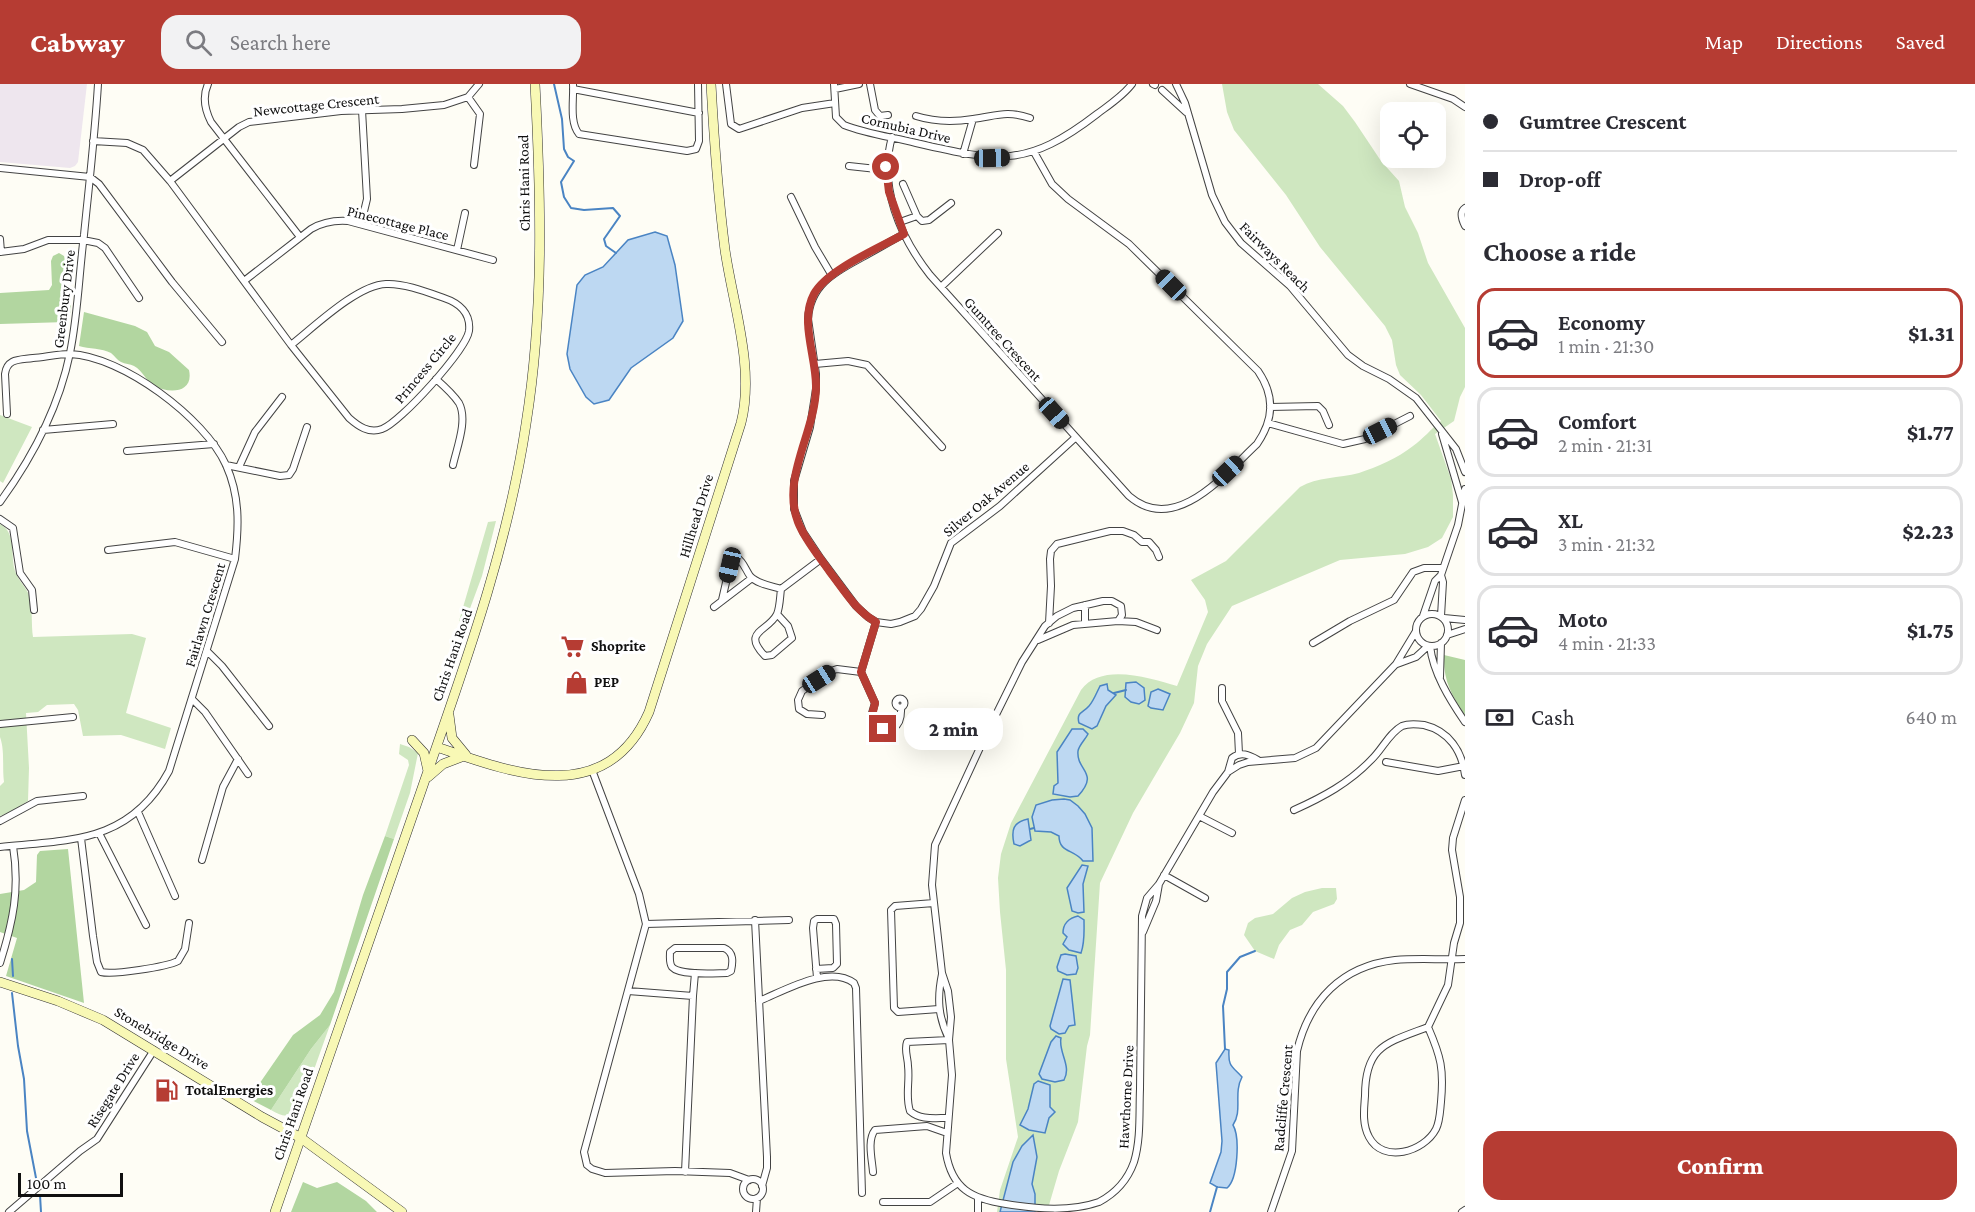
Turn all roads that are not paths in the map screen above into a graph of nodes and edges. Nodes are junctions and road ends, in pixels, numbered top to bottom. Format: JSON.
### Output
{"nodes":[{"id":1,"x":98,"y":84,"type":"edge"},
{"id":2,"x":208,"y":84,"type":"edge"},
{"id":3,"x":479,"y":84,"type":"edge"},
{"id":4,"x":535,"y":84,"type":"edge"},
{"id":5,"x":698,"y":84,"type":"edge"},
{"id":6,"x":711,"y":84,"type":"edge"},
{"id":7,"x":726,"y":84,"type":"edge"},
{"id":8,"x":859,"y":84,"type":"edge"},
{"id":9,"x":870,"y":84,"type":"edge"},
{"id":10,"x":1132,"y":84,"type":"edge"},
{"id":11,"x":1176,"y":84,"type":"edge"},
{"id":12,"x":1410,"y":84,"type":"edge"},
{"id":13,"x":834,"y":86,"type":"edge"},
{"id":14,"x":573,"y":87,"type":"edge"},
{"id":15,"x":1162,"y":90,"type":"dead end"},
{"id":16,"x":468,"y":97,"type":"junction"},
{"id":17,"x":835,"y":103,"type":"junction"},
{"id":18,"x":1465,"y":107,"type":"edge"},
{"id":19,"x":362,"y":110,"type":"junction"},
{"id":20,"x":699,"y":113,"type":"junction"},
{"id":21,"x":888,"y":115,"type":"dead end"},
{"id":22,"x":1188,"y":115,"type":"junction"},
{"id":23,"x":916,"y":116,"type":"dead end"},
{"id":24,"x":1030,"y":118,"type":"dead end"},
{"id":25,"x":973,"y":119,"type":"junction"},
{"id":26,"x":892,"y":137,"type":"junction"},
{"id":27,"x":224,"y":138,"type":"junction"},
{"id":28,"x":93,"y":141,"type":"junction"},
{"id":29,"x":1034,"y":152,"type":"junction"},
{"id":30,"x":963,"y":154,"type":"junction"},
{"id":31,"x":474,"y":165,"type":"dead end"},
{"id":32,"x":849,"y":166,"type":"dead end"},
{"id":33,"x":0,"y":168,"type":"edge"},
{"id":34,"x":886,"y":170,"type":"junction"},
{"id":35,"x":90,"y":177,"type":"junction"},
{"id":36,"x":170,"y":181,"type":"junction"},
{"id":37,"x":903,"y":184,"type":"dead end"},
{"id":38,"x":791,"y":197,"type":"dead end"},
{"id":39,"x":951,"y":203,"type":"dead end"},
{"id":40,"x":1465,"y":208,"type":"edge"},
{"id":41,"x":465,"y":213,"type":"dead end"},
{"id":42,"x":917,"y":216,"type":"junction"},
{"id":43,"x":900,"y":222,"type":"junction"},
{"id":44,"x":362,"y":224,"type":"junction"},
{"id":45,"x":1465,"y":226,"type":"edge"},
{"id":46,"x":998,"y":233,"type":"dead end"},
{"id":47,"x":904,"y":234,"type":"junction"},
{"id":48,"x":300,"y":237,"type":"junction"},
{"id":49,"x":0,"y":239,"type":"edge"},
{"id":50,"x":83,"y":240,"type":"junction"},
{"id":51,"x":457,"y":250,"type":"junction"},
{"id":52,"x":0,"y":252,"type":"edge"},
{"id":53,"x":493,"y":260,"type":"dead end"},
{"id":54,"x":831,"y":274,"type":"junction"},
{"id":55,"x":244,"y":281,"type":"junction"},
{"id":56,"x":941,"y":287,"type":"junction"},
{"id":57,"x":140,"y":298,"type":"dead end"},
{"id":58,"x":222,"y":342,"type":"dead end"},
{"id":59,"x":291,"y":345,"type":"junction"},
{"id":60,"x":70,"y":354,"type":"junction"},
{"id":61,"x":815,"y":364,"type":"junction"},
{"id":62,"x":436,"y":379,"type":"junction"},
{"id":63,"x":282,"y":397,"type":"dead end"},
{"id":64,"x":1270,"y":407,"type":"junction"},
{"id":65,"x":7,"y":414,"type":"dead end"},
{"id":66,"x":1410,"y":416,"type":"dead end"},
{"id":67,"x":1268,"y":423,"type":"junction"},
{"id":68,"x":113,"y":424,"type":"dead end"},
{"id":69,"x":1329,"y":425,"type":"dead end"},
{"id":70,"x":307,"y":428,"type":"dead end"},
{"id":71,"x":43,"y":430,"type":"junction"},
{"id":72,"x":1441,"y":432,"type":"junction"},
{"id":73,"x":1076,"y":437,"type":"junction"},
{"id":74,"x":214,"y":444,"type":"junction"},
{"id":75,"x":942,"y":447,"type":"dead end"},
{"id":76,"x":127,"y":451,"type":"dead end"},
{"id":77,"x":1462,"y":457,"type":"edge"},
{"id":78,"x":1450,"y":462,"type":"junction"},
{"id":79,"x":226,"y":465,"type":"junction"},
{"id":80,"x":453,"y":465,"type":"dead end"},
{"id":81,"x":239,"y":467,"type":"junction"},
{"id":82,"x":1465,"y":470,"type":"edge"},
{"id":83,"x":1453,"y":472,"type":"junction"},
{"id":84,"x":1465,"y":489,"type":"edge"},
{"id":85,"x":0,"y":502,"type":"edge"},
{"id":86,"x":1462,"y":502,"type":"junction"},
{"id":87,"x":0,"y":519,"type":"edge"},
{"id":88,"x":108,"y":550,"type":"dead end"},
{"id":89,"x":1160,"y":557,"type":"dead end"},
{"id":90,"x":235,"y":559,"type":"junction"},
{"id":91,"x":821,"y":559,"type":"junction"},
{"id":92,"x":1442,"y":571,"type":"junction"},
{"id":93,"x":752,"y":578,"type":"junction"},
{"id":94,"x":781,"y":589,"type":"junction"},
{"id":95,"x":722,"y":600,"type":"junction"},
{"id":96,"x":1084,"y":605,"type":"junction"},
{"id":97,"x":714,"y":607,"type":"dead end"},
{"id":98,"x":34,"y":610,"type":"dead end"},
{"id":99,"x":777,"y":614,"type":"junction"},
{"id":100,"x":1423,"y":616,"type":"junction"},
{"id":101,"x":1442,"y":617,"type":"junction"},
{"id":102,"x":1465,"y":620,"type":"edge"},
{"id":103,"x":1118,"y":621,"type":"junction"},
{"id":104,"x":876,"y":622,"type":"junction"},
{"id":105,"x":1085,"y":622,"type":"junction"},
{"id":106,"x":1049,"y":623,"type":"junction"},
{"id":107,"x":1465,"y":629,"type":"edge"},
{"id":108,"x":1157,"y":630,"type":"dead end"},
{"id":109,"x":1416,"y":632,"type":"junction"},
{"id":110,"x":1448,"y":635,"type":"junction"},
{"id":111,"x":1038,"y":640,"type":"junction"},
{"id":112,"x":1313,"y":643,"type":"dead end"},
{"id":113,"x":1441,"y":643,"type":"junction"},
{"id":114,"x":1429,"y":646,"type":"junction"},
{"id":115,"x":207,"y":651,"type":"junction"},
{"id":116,"x":1396,"y":664,"type":"junction"},
{"id":117,"x":861,"y":672,"type":"junction"},
{"id":118,"x":1440,"y":677,"type":"junction"},
{"id":119,"x":1222,"y":688,"type":"dead end"},
{"id":120,"x":192,"y":699,"type":"junction"},
{"id":121,"x":901,"y":708,"type":"dead end"},
{"id":122,"x":449,"y":709,"type":"junction"},
{"id":123,"x":822,"y":715,"type":"dead end"},
{"id":124,"x":73,"y":717,"type":"dead end"},
{"id":125,"x":1465,"y":722,"type":"edge"},
{"id":126,"x":0,"y":724,"type":"edge"},
{"id":127,"x":269,"y":726,"type":"dead end"},
{"id":128,"x":412,"y":740,"type":"dead end"},
{"id":129,"x":437,"y":747,"type":"junction"},
{"id":130,"x":1239,"y":754,"type":"junction"},
{"id":131,"x":467,"y":758,"type":"junction"},
{"id":132,"x":238,"y":759,"type":"junction"},
{"id":133,"x":1259,"y":760,"type":"junction"},
{"id":134,"x":1386,"y":762,"type":"dead end"},
{"id":135,"x":1464,"y":766,"type":"edge"},
{"id":136,"x":592,"y":770,"type":"junction"},
{"id":137,"x":1228,"y":772,"type":"junction"},
{"id":138,"x":248,"y":774,"type":"dead end"},
{"id":139,"x":1465,"y":775,"type":"edge"},
{"id":140,"x":426,"y":778,"type":"junction"},
{"id":141,"x":83,"y":796,"type":"dead end"},
{"id":142,"x":1465,"y":800,"type":"edge"},
{"id":143,"x":1294,"y":810,"type":"dead end"},
{"id":144,"x":138,"y":812,"type":"junction"},
{"id":145,"x":1199,"y":816,"type":"junction"},
{"id":146,"x":0,"y":822,"type":"edge"},
{"id":147,"x":99,"y":833,"type":"junction"},
{"id":148,"x":1232,"y":833,"type":"dead end"},
{"id":149,"x":81,"y":838,"type":"junction"},
{"id":150,"x":13,"y":846,"type":"junction"},
{"id":151,"x":0,"y":847,"type":"edge"},
{"id":152,"x":202,"y":860,"type":"dead end"},
{"id":153,"x":1164,"y":875,"type":"junction"},
{"id":154,"x":1159,"y":884,"type":"junction"},
{"id":155,"x":175,"y":896,"type":"dead end"},
{"id":156,"x":1147,"y":898,"type":"junction"},
{"id":157,"x":1205,"y":898,"type":"dead end"},
{"id":158,"x":1156,"y":901,"type":"junction"},
{"id":159,"x":934,"y":903,"type":"junction"},
{"id":160,"x":1142,"y":916,"type":"junction"},
{"id":161,"x":1151,"y":918,"type":"junction"},
{"id":162,"x":755,"y":920,"type":"junction"},
{"id":163,"x":789,"y":920,"type":"dead end"},
{"id":164,"x":189,"y":923,"type":"dead end"},
{"id":165,"x":646,"y":924,"type":"junction"},
{"id":166,"x":146,"y":926,"type":"dead end"},
{"id":167,"x":1142,"y":936,"type":"junction"},
{"id":168,"x":1451,"y":960,"type":"junction"},
{"id":169,"x":1465,"y":960,"type":"edge"},
{"id":170,"x":0,"y":963,"type":"edge"},
{"id":171,"x":816,"y":969,"type":"junction"},
{"id":172,"x":695,"y":973,"type":"junction"},
{"id":173,"x":942,"y":973,"type":"junction"},
{"id":174,"x":817,"y":978,"type":"junction"},
{"id":175,"x":0,"y":982,"type":"edge"},
{"id":176,"x":628,"y":991,"type":"junction"},
{"id":177,"x":693,"y":996,"type":"junction"},
{"id":178,"x":759,"y":1001,"type":"junction"},
{"id":179,"x":950,"y":1001,"type":"junction"},
{"id":180,"x":938,"y":1006,"type":"junction"},
{"id":181,"x":951,"y":1017,"type":"junction"},
{"id":182,"x":940,"y":1018,"type":"junction"},
{"id":183,"x":1428,"y":1027,"type":"junction"},
{"id":184,"x":950,"y":1040,"type":"junction"},
{"id":185,"x":153,"y":1050,"type":"junction"},
{"id":186,"x":947,"y":1118,"type":"junction"},
{"id":187,"x":947,"y":1133,"type":"junction"},
{"id":188,"x":301,"y":1138,"type":"junction"},
{"id":189,"x":685,"y":1172,"type":"junction"},
{"id":190,"x":873,"y":1172,"type":"dead end"},
{"id":191,"x":765,"y":1176,"type":"junction"},
{"id":192,"x":757,"y":1180,"type":"junction"},
{"id":193,"x":746,"y":1183,"type":"junction"},
{"id":194,"x":958,"y":1183,"type":"junction"},
{"id":195,"x":762,"y":1186,"type":"junction"},
{"id":196,"x":862,"y":1193,"type":"dead end"},
{"id":197,"x":749,"y":1198,"type":"junction"},
{"id":198,"x":757,"y":1198,"type":"junction"},
{"id":199,"x":978,"y":1198,"type":"junction"},
{"id":200,"x":883,"y":1202,"type":"dead end"},
{"id":201,"x":9,"y":1212,"type":"edge"},
{"id":202,"x":275,"y":1212,"type":"edge"},
{"id":203,"x":402,"y":1212,"type":"edge"},
{"id":204,"x":754,"y":1212,"type":"edge"},
{"id":205,"x":978,"y":1212,"type":"edge"},
{"id":206,"x":1271,"y":1212,"type":"edge"}],
"edges":[{"from":1,"to":28,"type":"street","name":"Greenbury Drive"},
{"from":2,"to":27,"type":"street"},
{"from":3,"to":16,"type":"street"},
{"from":4,"to":122,"type":"street","name":"Chris Hani Road"},
{"from":5,"to":20,"type":"street"},
{"from":6,"to":136,"type":"street","name":"Hillhead Drive"},
{"from":7,"to":17,"type":"street"},
{"from":8,"to":13,"type":"street"},
{"from":9,"to":21,"type":"street"},
{"from":10,"to":29,"type":"street","name":"Cornubia Drive"},
{"from":11,"to":22,"type":"street","name":"Fairways Reach"},
{"from":12,"to":18,"type":"street"},
{"from":13,"to":17,"type":"street"},
{"from":14,"to":20,"type":"street"},
{"from":14,"to":20,"type":"street"},
{"from":15,"to":22,"type":"street","name":"Fairways Reach"},
{"from":16,"to":19,"type":"street","name":"Newcottage Crescent"},
{"from":16,"to":31,"type":"street"},
{"from":17,"to":26,"type":"street","name":"Cornubia Drive"},
{"from":19,"to":27,"type":"street","name":"Newcottage Crescent"},
{"from":19,"to":44,"type":"street"},
{"from":22,"to":72,"type":"street","name":"Fairways Reach"},
{"from":23,"to":25,"type":"street"},
{"from":24,"to":25,"type":"street"},
{"from":25,"to":30,"type":"street"},
{"from":26,"to":30,"type":"street","name":"Cornubia Drive"},
{"from":26,"to":34,"type":"street","name":"Gumtree Crescent"},
{"from":27,"to":36,"type":"street","name":"Newcottage Crescent"},
{"from":27,"to":48,"type":"street"},
{"from":28,"to":35,"type":"street","name":"Greenbury Drive"},
{"from":28,"to":36,"type":"street","name":"Princess Circle"},
{"from":29,"to":30,"type":"street","name":"Cornubia Drive"},
{"from":29,"to":64,"type":"street","name":"Gumtree Crescent"},
{"from":32,"to":34,"type":"street"},
{"from":33,"to":35,"type":"street"},
{"from":34,"to":43,"type":"street","name":"Gumtree Crescent"},
{"from":35,"to":50,"type":"street","name":"Greenbury Drive"},
{"from":35,"to":58,"type":"street"},
{"from":36,"to":55,"type":"street","name":"Princess Circle"},
{"from":37,"to":42,"type":"street"},
{"from":38,"to":54,"type":"street"},
{"from":39,"to":42,"type":"street"},
{"from":40,"to":45,"type":"street"},
{"from":41,"to":51,"type":"street","name":"Pinecottage Place"},
{"from":42,"to":43,"type":"street"},
{"from":43,"to":47,"type":"street","name":"Gumtree Crescent"},
{"from":44,"to":48,"type":"street","name":"Pinecottage Place"},
{"from":44,"to":51,"type":"street","name":"Pinecottage Place"},
{"from":46,"to":56,"type":"street"},
{"from":47,"to":54,"type":"street"},
{"from":47,"to":56,"type":"street","name":"Gumtree Crescent"},
{"from":48,"to":55,"type":"street","name":"Pinecottage Place"},
{"from":49,"to":52,"type":"street"},
{"from":50,"to":52,"type":"street"},
{"from":50,"to":57,"type":"street"},
{"from":50,"to":60,"type":"street","name":"Greenbury Drive"},
{"from":51,"to":53,"type":"street","name":"Pinecottage Place"},
{"from":54,"to":61,"type":"street"},
{"from":55,"to":59,"type":"street","name":"Princess Circle"},
{"from":56,"to":73,"type":"street","name":"Gumtree Crescent"},
{"from":59,"to":62,"type":"street","name":"Princess Circle"},
{"from":59,"to":62,"type":"street","name":"Princess Circle"},
{"from":60,"to":65,"type":"street"},
{"from":60,"to":71,"type":"street","name":"Greenbury Drive"},
{"from":60,"to":74,"type":"street","name":"Fairlawn Crescent"},
{"from":61,"to":75,"type":"street"},
{"from":61,"to":91,"type":"street"},
{"from":62,"to":80,"type":"street"},
{"from":63,"to":81,"type":"street"},
{"from":64,"to":67,"type":"street","name":"Gumtree Crescent"},
{"from":64,"to":69,"type":"street"},
{"from":66,"to":67,"type":"street"},
{"from":67,"to":73,"type":"street","name":"Gumtree Crescent"},
{"from":68,"to":71,"type":"street"},
{"from":70,"to":81,"type":"street"},
{"from":71,"to":85,"type":"street","name":"Greenbury Drive"},
{"from":72,"to":77,"type":"street","name":"Fairways Reach"},
{"from":72,"to":78,"type":"street","name":"Fairways Reach"},
{"from":73,"to":104,"type":"street","name":"Silver Oak Avenue"},
{"from":74,"to":76,"type":"street"},
{"from":74,"to":79,"type":"street","name":"Fairlawn Crescent"},
{"from":77,"to":78,"type":"street"},
{"from":77,"to":82,"type":"street","name":"Fairways Reach"},
{"from":78,"to":83,"type":"street","name":"Fairways Reach"},
{"from":79,"to":81,"type":"street"},
{"from":79,"to":90,"type":"street","name":"Fairlawn Crescent"},
{"from":82,"to":83,"type":"street"},
{"from":83,"to":86,"type":"street","name":"Fairways Reach"},
{"from":84,"to":86,"type":"street","name":"Fairways Reach"},
{"from":86,"to":92,"type":"street","name":"Fairways Reach"},
{"from":87,"to":98,"type":"street"},
{"from":88,"to":90,"type":"street"},
{"from":89,"to":106,"type":"street"},
{"from":90,"to":115,"type":"street","name":"Fairlawn Crescent"},
{"from":91,"to":94,"type":"street"},
{"from":91,"to":104,"type":"street"},
{"from":92,"to":100,"type":"street","name":"Fairways Reach"},
{"from":92,"to":101,"type":"street","name":"Fairways Reach"},
{"from":92,"to":112,"type":"street"},
{"from":93,"to":94,"type":"street"},
{"from":93,"to":95,"type":"street"},
{"from":93,"to":95,"type":"street"},
{"from":94,"to":99,"type":"street"},
{"from":95,"to":97,"type":"street"},
{"from":96,"to":103,"type":"street"},
{"from":96,"to":105,"type":"street"},
{"from":96,"to":106,"type":"street"},
{"from":99,"to":99,"type":"street"},
{"from":100,"to":101,"type":"street"},
{"from":100,"to":109,"type":"street"},
{"from":101,"to":102,"type":"street"},
{"from":101,"to":110,"type":"street"},
{"from":103,"to":105,"type":"street"},
{"from":103,"to":108,"type":"street"},
{"from":104,"to":117,"type":"street"},
{"from":105,"to":111,"type":"street"},
{"from":106,"to":111,"type":"street"},
{"from":107,"to":110,"type":"street"},
{"from":109,"to":114,"type":"street"},
{"from":109,"to":116,"type":"street"},
{"from":110,"to":113,"type":"street"},
{"from":111,"to":159,"type":"street"},
{"from":113,"to":114,"type":"street"},
{"from":113,"to":118,"type":"street"},
{"from":114,"to":116,"type":"street"},
{"from":114,"to":118,"type":"street"},
{"from":115,"to":120,"type":"street","name":"Fairlawn Crescent"},
{"from":115,"to":127,"type":"street"},
{"from":116,"to":133,"type":"street"},
{"from":117,"to":121,"type":"street"},
{"from":117,"to":123,"type":"street"},
{"from":118,"to":125,"type":"street"},
{"from":119,"to":130,"type":"street"},
{"from":120,"to":132,"type":"street"},
{"from":120,"to":144,"type":"street","name":"Fairlawn Crescent"},
{"from":122,"to":129,"type":"street","name":"Chris Hani Road"},
{"from":122,"to":131,"type":"street"},
{"from":124,"to":126,"type":"street"},
{"from":128,"to":140,"type":"street"},
{"from":129,"to":131,"type":"street","name":"Hillhead Drive"},
{"from":129,"to":140,"type":"street","name":"Chris Hani Road"},
{"from":130,"to":133,"type":"street"},
{"from":130,"to":137,"type":"street","name":"Hawthorne Drive"},
{"from":131,"to":136,"type":"street","name":"Hillhead Drive"},
{"from":131,"to":140,"type":"street"},
{"from":132,"to":138,"type":"street"},
{"from":132,"to":152,"type":"street"},
{"from":133,"to":137,"type":"street"},
{"from":134,"to":135,"type":"street"},
{"from":135,"to":139,"type":"street"},
{"from":135,"to":143,"type":"street"},
{"from":136,"to":165,"type":"street"},
{"from":137,"to":145,"type":"street","name":"Hawthorne Drive"},
{"from":140,"to":188,"type":"street","name":"Chris Hani Road"},
{"from":141,"to":146,"type":"street"},
{"from":142,"to":168,"type":"street"},
{"from":144,"to":147,"type":"street","name":"Fairlawn Crescent"},
{"from":144,"to":155,"type":"street"},
{"from":145,"to":148,"type":"street"},
{"from":145,"to":153,"type":"street","name":"Hawthorne Drive"},
{"from":147,"to":149,"type":"street","name":"Fairlawn Crescent"},
{"from":147,"to":166,"type":"street"},
{"from":149,"to":150,"type":"street","name":"Fairlawn Crescent"},
{"from":149,"to":164,"type":"street"},
{"from":150,"to":151,"type":"street","name":"Fairlawn Crescent"},
{"from":150,"to":170,"type":"street"},
{"from":153,"to":154,"type":"street","name":"Hawthorne Drive"},
{"from":153,"to":157,"type":"street"},
{"from":154,"to":156,"type":"street","name":"Hawthorne Drive"},
{"from":154,"to":158,"type":"street","name":"Hawthorne Drive"},
{"from":156,"to":158,"type":"street"},
{"from":156,"to":160,"type":"street","name":"Hawthorne Drive"},
{"from":158,"to":161,"type":"street","name":"Hawthorne Drive"},
{"from":159,"to":173,"type":"street"},
{"from":159,"to":180,"type":"street"},
{"from":160,"to":161,"type":"street"},
{"from":160,"to":167,"type":"street","name":"Hawthorne Drive"},
{"from":161,"to":167,"type":"street","name":"Hawthorne Drive"},
{"from":162,"to":163,"type":"street"},
{"from":162,"to":165,"type":"street"},
{"from":162,"to":178,"type":"street"},
{"from":165,"to":176,"type":"street"},
{"from":167,"to":199,"type":"street","name":"Hawthorne Drive"},
{"from":168,"to":169,"type":"street","name":"Radcliffe Crescent"},
{"from":168,"to":183,"type":"street"},
{"from":168,"to":206,"type":"street","name":"Radcliffe Crescent"},
{"from":171,"to":171,"type":"street"},
{"from":171,"to":174,"type":"street"},
{"from":172,"to":172,"type":"street"},
{"from":172,"to":177,"type":"street"},
{"from":173,"to":179,"type":"street"},
{"from":173,"to":180,"type":"street"},
{"from":174,"to":178,"type":"street"},
{"from":174,"to":196,"type":"street"},
{"from":175,"to":185,"type":"street","name":"Stonebridge Drive"},
{"from":176,"to":177,"type":"street"},
{"from":176,"to":189,"type":"street"},
{"from":177,"to":189,"type":"street"},
{"from":178,"to":191,"type":"street"},
{"from":179,"to":180,"type":"street"},
{"from":179,"to":181,"type":"street"},
{"from":180,"to":182,"type":"street"},
{"from":181,"to":182,"type":"street"},
{"from":181,"to":184,"type":"street"},
{"from":182,"to":184,"type":"street"},
{"from":183,"to":183,"type":"street"},
{"from":184,"to":186,"type":"street"},
{"from":184,"to":186,"type":"street"},
{"from":185,"to":188,"type":"street","name":"Stonebridge Drive"},
{"from":185,"to":201,"type":"street","name":"Risegate Drive"},
{"from":186,"to":187,"type":"street"},
{"from":187,"to":190,"type":"street"},
{"from":187,"to":194,"type":"street"},
{"from":188,"to":202,"type":"street","name":"Chris Hani Road"},
{"from":188,"to":203,"type":"street","name":"Stonebridge Drive"},
{"from":189,"to":193,"type":"street"},
{"from":191,"to":192,"type":"street"},
{"from":191,"to":195,"type":"street"},
{"from":192,"to":193,"type":"street"},
{"from":192,"to":195,"type":"street"},
{"from":193,"to":197,"type":"street"},
{"from":194,"to":199,"type":"street","name":"Hawthorne Drive"},
{"from":194,"to":200,"type":"street"},
{"from":195,"to":198,"type":"street"},
{"from":197,"to":198,"type":"street"},
{"from":197,"to":204,"type":"street"},
{"from":198,"to":204,"type":"street"},
{"from":199,"to":205,"type":"street"}]}
